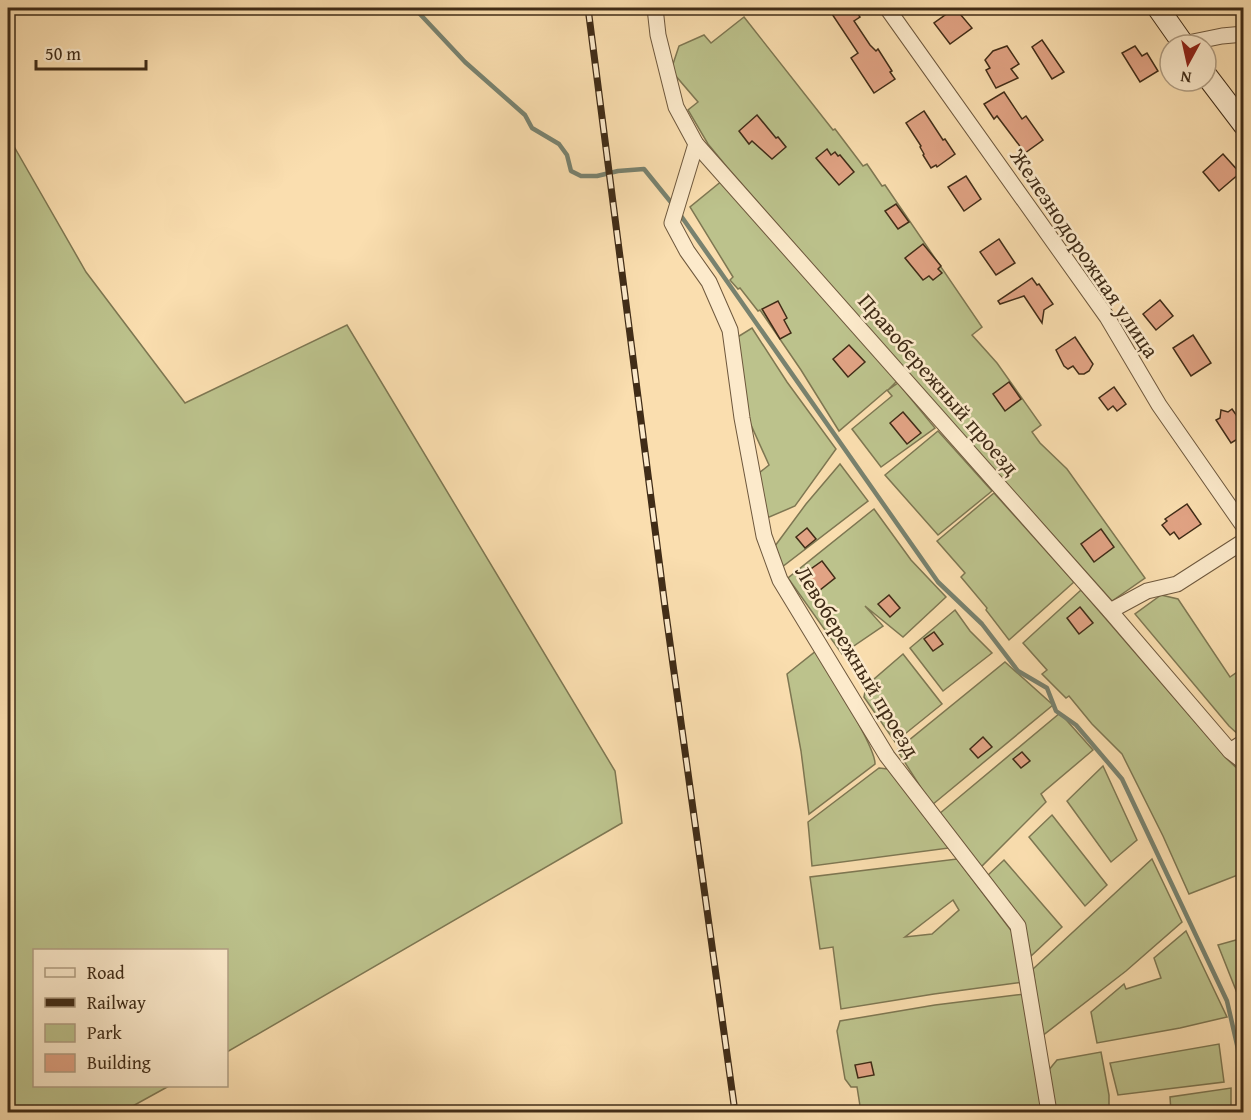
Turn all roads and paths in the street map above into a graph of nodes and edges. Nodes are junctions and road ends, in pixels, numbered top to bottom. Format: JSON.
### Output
{"nodes":[{"id":1,"x":655,"y":8,"type":"edge"},
{"id":2,"x":1158,"y":8,"type":"edge"},
{"id":3,"x":894,"y":10,"type":"edge"},
{"id":4,"x":1176,"y":33,"type":"edge"},
{"id":5,"x":1244,"y":34,"type":"edge"},
{"id":6,"x":1218,"y":37,"type":"edge"},
{"id":7,"x":1218,"y":91,"type":"edge"},
{"id":8,"x":1244,"y":125,"type":"edge"},
{"id":9,"x":696,"y":144,"type":"junction"},
{"id":10,"x":1244,"y":527,"type":"edge"},
{"id":11,"x":1244,"y":541,"type":"edge"},
{"id":12,"x":1110,"y":611,"type":"junction"},
{"id":13,"x":1244,"y":742,"type":"edge"},
{"id":14,"x":1230,"y":751,"type":"junction"},
{"id":15,"x":1244,"y":762,"type":"edge"},
{"id":16,"x":1049,"y":1113,"type":"edge"}],
"edges":[{"from":1,"to":9,"type":"street","name":"Правобережный проезд"},
{"from":2,"to":4,"type":"street"},
{"from":3,"to":10,"type":"street","name":"Железнодорожная улица"},
{"from":5,"to":6,"type":"street"},
{"from":7,"to":8,"type":"street"},
{"from":9,"to":12,"type":"street","name":"Правобережный проезд"},
{"from":9,"to":16,"type":"street","name":"Левобережный проезд"},
{"from":11,"to":12,"type":"street"},
{"from":12,"to":14,"type":"street","name":"Правобережный проезд"},
{"from":13,"to":14,"type":"street"},
{"from":14,"to":15,"type":"street","name":"Правобережный проезд"}]}
